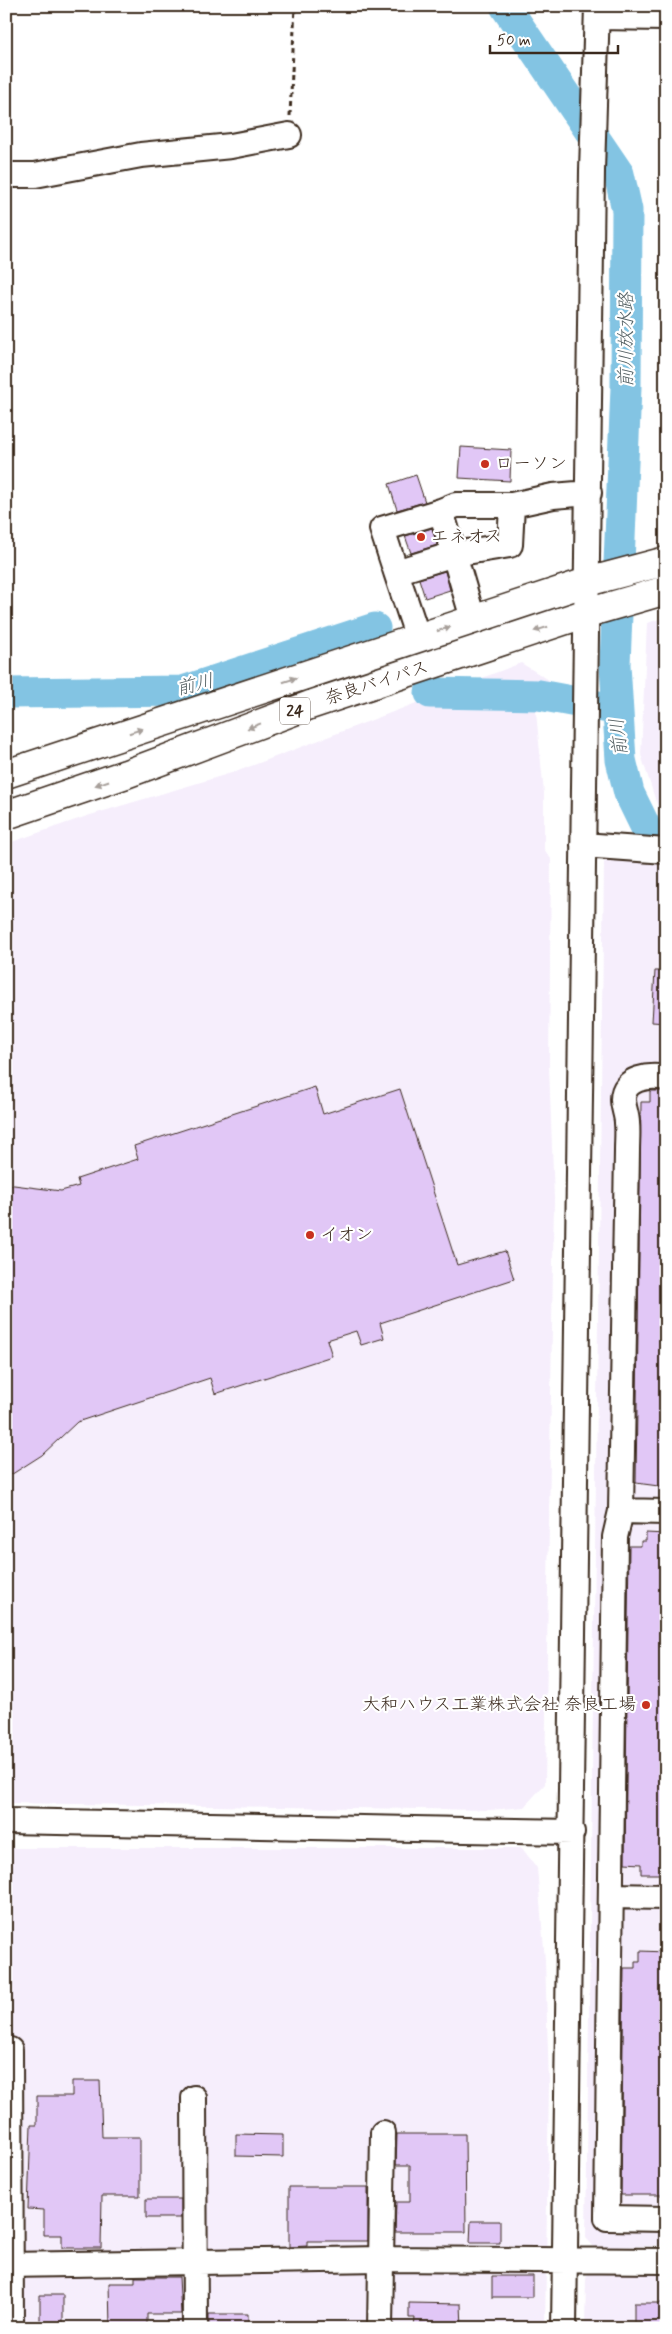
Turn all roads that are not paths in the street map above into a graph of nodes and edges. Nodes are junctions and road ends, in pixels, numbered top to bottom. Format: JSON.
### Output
{"nodes":[{"id":1,"x":597,"y":12,"type":"edge"},
{"id":2,"x":666,"y":18,"type":"edge"},
{"id":3,"x":289,"y":135,"type":"road end"},
{"id":4,"x":6,"y":175,"type":"edge"},
{"id":5,"x":589,"y":493,"type":"junction"},
{"id":6,"x":512,"y":505,"type":"junction"},
{"id":7,"x":441,"y":511,"type":"junction"},
{"id":8,"x":454,"y":554,"type":"junction"},
{"id":9,"x":659,"y":563,"type":"edge"},
{"id":10,"x":396,"y":572,"type":"junction"},
{"id":11,"x":599,"y":578,"type":"junction"},
{"id":12,"x":661,"y":591,"type":"edge"},
{"id":13,"x":599,"y":610,"type":"junction"},
{"id":14,"x":473,"y":620,"type":"junction"},
{"id":15,"x":418,"y":638,"type":"junction"},
{"id":16,"x":6,"y":774,"type":"edge"},
{"id":17,"x":6,"y":815,"type":"edge"},
{"id":18,"x":583,"y":845,"type":"junction"},
{"id":19,"x":666,"y":851,"type":"edge"},
{"id":20,"x":666,"y":1078,"type":"edge"},
{"id":21,"x":621,"y":1512,"type":"junction"},
{"id":22,"x":666,"y":1512,"type":"edge"},
{"id":23,"x":6,"y":1821,"type":"edge"},
{"id":24,"x":572,"y":1832,"type":"junction"},
{"id":25,"x":611,"y":1896,"type":"junction"},
{"id":26,"x":666,"y":1897,"type":"edge"},
{"id":27,"x":10,"y":2050,"type":"dead end"},
{"id":28,"x":194,"y":2098,"type":"dead end"},
{"id":29,"x":383,"y":2133,"type":"dead end"},
{"id":30,"x":666,"y":2219,"type":"edge"},
{"id":31,"x":381,"y":2259,"type":"junction"},
{"id":32,"x":564,"y":2260,"type":"junction"},
{"id":33,"x":666,"y":2260,"type":"edge"},
{"id":34,"x":196,"y":2262,"type":"junction"},
{"id":35,"x":8,"y":2265,"type":"edge"},
{"id":36,"x":11,"y":2328,"type":"edge"},
{"id":37,"x":195,"y":2328,"type":"edge"},
{"id":38,"x":380,"y":2328,"type":"edge"},
{"id":39,"x":564,"y":2328,"type":"edge"}],
"edges":[{"from":1,"to":2,"type":"street"},
{"from":1,"to":5,"type":"street"},
{"from":3,"to":4,"type":"street"},
{"from":5,"to":6,"type":"street"},
{"from":5,"to":11,"type":"street"},
{"from":6,"to":7,"type":"street"},
{"from":6,"to":8,"type":"street"},
{"from":7,"to":8,"type":"street"},
{"from":7,"to":10,"type":"street"},
{"from":8,"to":10,"type":"street"},
{"from":8,"to":14,"type":"street"},
{"from":9,"to":11,"type":"highway","name":"奈良バイパス","number":"24"},
{"from":10,"to":15,"type":"street"},
{"from":11,"to":13,"type":"street"},
{"from":11,"to":14,"type":"highway","name":"奈良バイパス","number":"24"},
{"from":12,"to":13,"type":"highway","name":"奈良バイパス","number":"24"},
{"from":13,"to":17,"type":"highway","name":"奈良バイパス","number":"24","one_way":true},
{"from":13,"to":18,"type":"street"},
{"from":15,"to":14,"type":"highway","name":"奈良バイパス","number":"24","one_way":true},
{"from":16,"to":15,"type":"highway","name":"奈良バイパス","number":"24","one_way":true},
{"from":18,"to":19,"type":"street"},
{"from":18,"to":24,"type":"street"},
{"from":20,"to":21,"type":"street"},
{"from":21,"to":22,"type":"street"},
{"from":21,"to":25,"type":"street"},
{"from":23,"to":24,"type":"street"},
{"from":24,"to":32,"type":"street"},
{"from":25,"to":26,"type":"street"},
{"from":25,"to":30,"type":"street"},
{"from":27,"to":35,"type":"street"},
{"from":28,"to":34,"type":"street"},
{"from":29,"to":31,"type":"street"},
{"from":31,"to":32,"type":"street"},
{"from":31,"to":34,"type":"street"},
{"from":31,"to":38,"type":"street"},
{"from":32,"to":33,"type":"street"},
{"from":32,"to":39,"type":"street"},
{"from":34,"to":35,"type":"street"},
{"from":34,"to":37,"type":"street"},
{"from":35,"to":36,"type":"street"}]}
